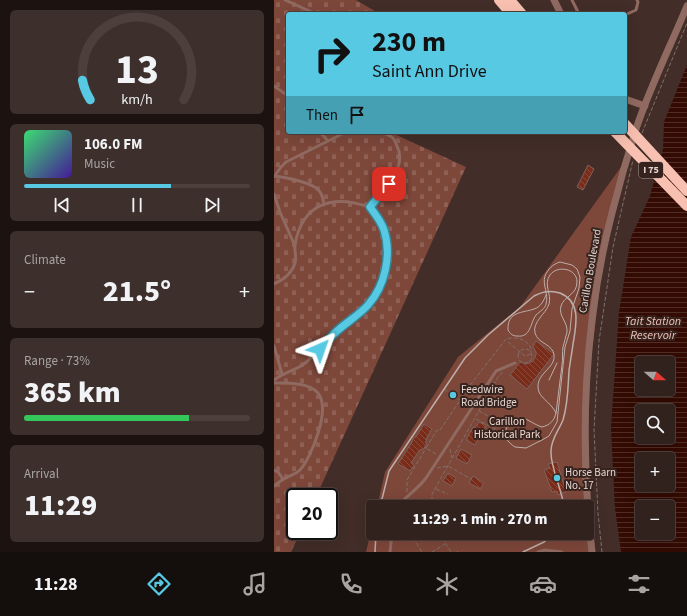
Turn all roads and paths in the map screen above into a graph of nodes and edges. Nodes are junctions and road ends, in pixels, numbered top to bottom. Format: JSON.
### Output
{"nodes":[{"id":1,"x":285,"y":0,"type":"edge"},
{"id":2,"x":498,"y":0,"type":"edge"},
{"id":3,"x":510,"y":0,"type":"edge"},
{"id":4,"x":554,"y":0,"type":"edge"},
{"id":5,"x":572,"y":0,"type":"edge"},
{"id":6,"x":637,"y":0,"type":"edge"},
{"id":7,"x":687,"y":6,"type":"edge"},
{"id":8,"x":312,"y":12,"type":"edge"},
{"id":9,"x":509,"y":12,"type":"edge"},
{"id":10,"x":520,"y":12,"type":"edge"},
{"id":11,"x":560,"y":12,"type":"edge"},
{"id":12,"x":578,"y":12,"type":"edge"},
{"id":13,"x":627,"y":14,"type":"edge"},
{"id":14,"x":687,"y":23,"type":"edge"},
{"id":15,"x":274,"y":86,"type":"edge"},
{"id":16,"x":286,"y":95,"type":"edge"},
{"id":17,"x":627,"y":99,"type":"edge"},
{"id":18,"x":644,"y":106,"type":"junction"},
{"id":19,"x":627,"y":126,"type":"edge"},
{"id":20,"x":642,"y":133,"type":"dead end"},
{"id":21,"x":322,"y":134,"type":"edge"},
{"id":22,"x":342,"y":134,"type":"edge"},
{"id":23,"x":386,"y":134,"type":"edge"},
{"id":24,"x":617,"y":134,"type":"edge"},
{"id":25,"x":328,"y":141,"type":"junction"},
{"id":26,"x":634,"y":159,"type":"dead end"},
{"id":27,"x":274,"y":177,"type":"edge"},
{"id":28,"x":687,"y":191,"type":"edge"},
{"id":29,"x":274,"y":194,"type":"edge"},
{"id":30,"x":324,"y":205,"type":"junction"},
{"id":31,"x":687,"y":206,"type":"edge"},
{"id":32,"x":370,"y":207,"type":"junction"},
{"id":33,"x":295,"y":246,"type":"junction"},
{"id":34,"x":274,"y":284,"type":"edge"},
{"id":35,"x":508,"y":342,"type":"dead end"},
{"id":36,"x":274,"y":346,"type":"edge"},
{"id":37,"x":531,"y":353,"type":"junction"},
{"id":38,"x":520,"y":360,"type":"junction"},
{"id":39,"x":515,"y":363,"type":"joint"},
{"id":40,"x":504,"y":372,"type":"dead end"},
{"id":41,"x":282,"y":374,"type":"junction"},
{"id":42,"x":274,"y":381,"type":"edge"},
{"id":43,"x":444,"y":389,"type":"dead end"},
{"id":44,"x":460,"y":400,"type":"junction"},
{"id":45,"x":479,"y":411,"type":"junction"},
{"id":46,"x":475,"y":418,"type":"junction"},
{"id":47,"x":495,"y":428,"type":"junction"},
{"id":48,"x":494,"y":440,"type":"dead end"},
{"id":49,"x":449,"y":442,"type":"junction"},
{"id":50,"x":425,"y":447,"type":"junction"},
{"id":51,"x":456,"y":452,"type":"junction"},
{"id":52,"x":435,"y":453,"type":"dead end"},
{"id":53,"x":458,"y":453,"type":"dead end"},
{"id":54,"x":452,"y":459,"type":"junction"},
{"id":55,"x":448,"y":466,"type":"junction"},
{"id":56,"x":433,"y":469,"type":"junction"},
{"id":57,"x":274,"y":470,"type":"edge"},
{"id":58,"x":442,"y":475,"type":"junction"},
{"id":59,"x":445,"y":477,"type":"dead end"},
{"id":60,"x":284,"y":479,"type":"junction"},
{"id":61,"x":470,"y":479,"type":"dead end"},
{"id":62,"x":274,"y":486,"type":"edge"},
{"id":63,"x":435,"y":489,"type":"junction"},
{"id":64,"x":448,"y":494,"type":"dead end"},
{"id":65,"x":406,"y":496,"type":"junction"},
{"id":66,"x":403,"y":500,"type":"edge"},
{"id":67,"x":410,"y":500,"type":"edge"},
{"id":68,"x":432,"y":500,"type":"edge"},
{"id":69,"x":391,"y":540,"type":"edge"},
{"id":70,"x":414,"y":540,"type":"edge"},
{"id":71,"x":444,"y":540,"type":"edge"},
{"id":72,"x":446,"y":543,"type":"junction"},
{"id":73,"x":390,"y":552,"type":"edge"},
{"id":74,"x":422,"y":552,"type":"edge"},
{"id":75,"x":432,"y":552,"type":"edge"},
{"id":76,"x":451,"y":552,"type":"edge"},
{"id":77,"x":538,"y":552,"type":"edge"},
{"id":78,"x":562,"y":552,"type":"edge"},
{"id":79,"x":592,"y":552,"type":"edge"},
{"id":80,"x":602,"y":552,"type":"edge"}],
"edges":[{"from":1,"to":8,"type":"lane"},
{"from":2,"to":9,"type":"highway"},
{"from":3,"to":10,"type":"highway"},
{"from":4,"to":11,"type":"street"},
{"from":5,"to":12,"type":"lane"},
{"from":6,"to":13,"type":"lane"},
{"from":7,"to":18,"type":"street","name":"Carillon Boulevard"},
{"from":14,"to":20,"type":"path"},
{"from":15,"to":16,"type":"lane"},
{"from":17,"to":18,"type":"street"},
{"from":18,"to":79,"type":"street","name":"Carillon Boulevard"},
{"from":19,"to":28,"type":"highway","number":"I 75"},
{"from":21,"to":25,"type":"lane"},
{"from":22,"to":25,"type":"lane"},
{"from":23,"to":32,"type":"lane"},
{"from":24,"to":31,"type":"highway","number":"I 75"},
{"from":25,"to":27,"type":"lane"},
{"from":26,"to":80,"type":"path"},
{"from":27,"to":30,"type":"lane"},
{"from":29,"to":33,"type":"lane"},
{"from":30,"to":32,"type":"lane"},
{"from":30,"to":33,"type":"lane"},
{"from":32,"to":41,"type":"lane"},
{"from":33,"to":34,"type":"lane"},
{"from":35,"to":37,"type":"path"},
{"from":36,"to":41,"type":"lane"},
{"from":37,"to":38,"type":"path"},
{"from":37,"to":38,"type":"path"},
{"from":37,"to":44,"type":"path"},
{"from":38,"to":39,"type":"path"},
{"from":39,"to":49,"type":"lane"},
{"from":40,"to":45,"type":"path"},
{"from":41,"to":42,"type":"lane"},
{"from":42,"to":60,"type":"lane"},
{"from":43,"to":44,"type":"path"},
{"from":44,"to":50,"type":"path"},
{"from":45,"to":46,"type":"path"},
{"from":45,"to":47,"type":"path"},
{"from":46,"to":47,"type":"path"},
{"from":46,"to":51,"type":"path"},
{"from":47,"to":48,"type":"path"},
{"from":49,"to":54,"type":"path"},
{"from":49,"to":56,"type":"lane"},
{"from":50,"to":52,"type":"path"},
{"from":50,"to":65,"type":"path"},
{"from":51,"to":53,"type":"path"},
{"from":51,"to":54,"type":"path"},
{"from":54,"to":55,"type":"path"},
{"from":55,"to":56,"type":"path"},
{"from":55,"to":58,"type":"path"},
{"from":55,"to":61,"type":"path"},
{"from":56,"to":65,"type":"lane"},
{"from":57,"to":60,"type":"lane"},
{"from":58,"to":59,"type":"path"},
{"from":58,"to":63,"type":"path"},
{"from":60,"to":62,"type":"lane"},
{"from":63,"to":64,"type":"path"},
{"from":63,"to":68,"type":"path"},
{"from":65,"to":66,"type":"lane"},
{"from":65,"to":67,"type":"path"},
{"from":69,"to":73,"type":"lane"},
{"from":70,"to":74,"type":"path"},
{"from":71,"to":72,"type":"path"},
{"from":72,"to":75,"type":"path"},
{"from":72,"to":76,"type":"path"},
{"from":77,"to":78,"type":"lane"}]}
